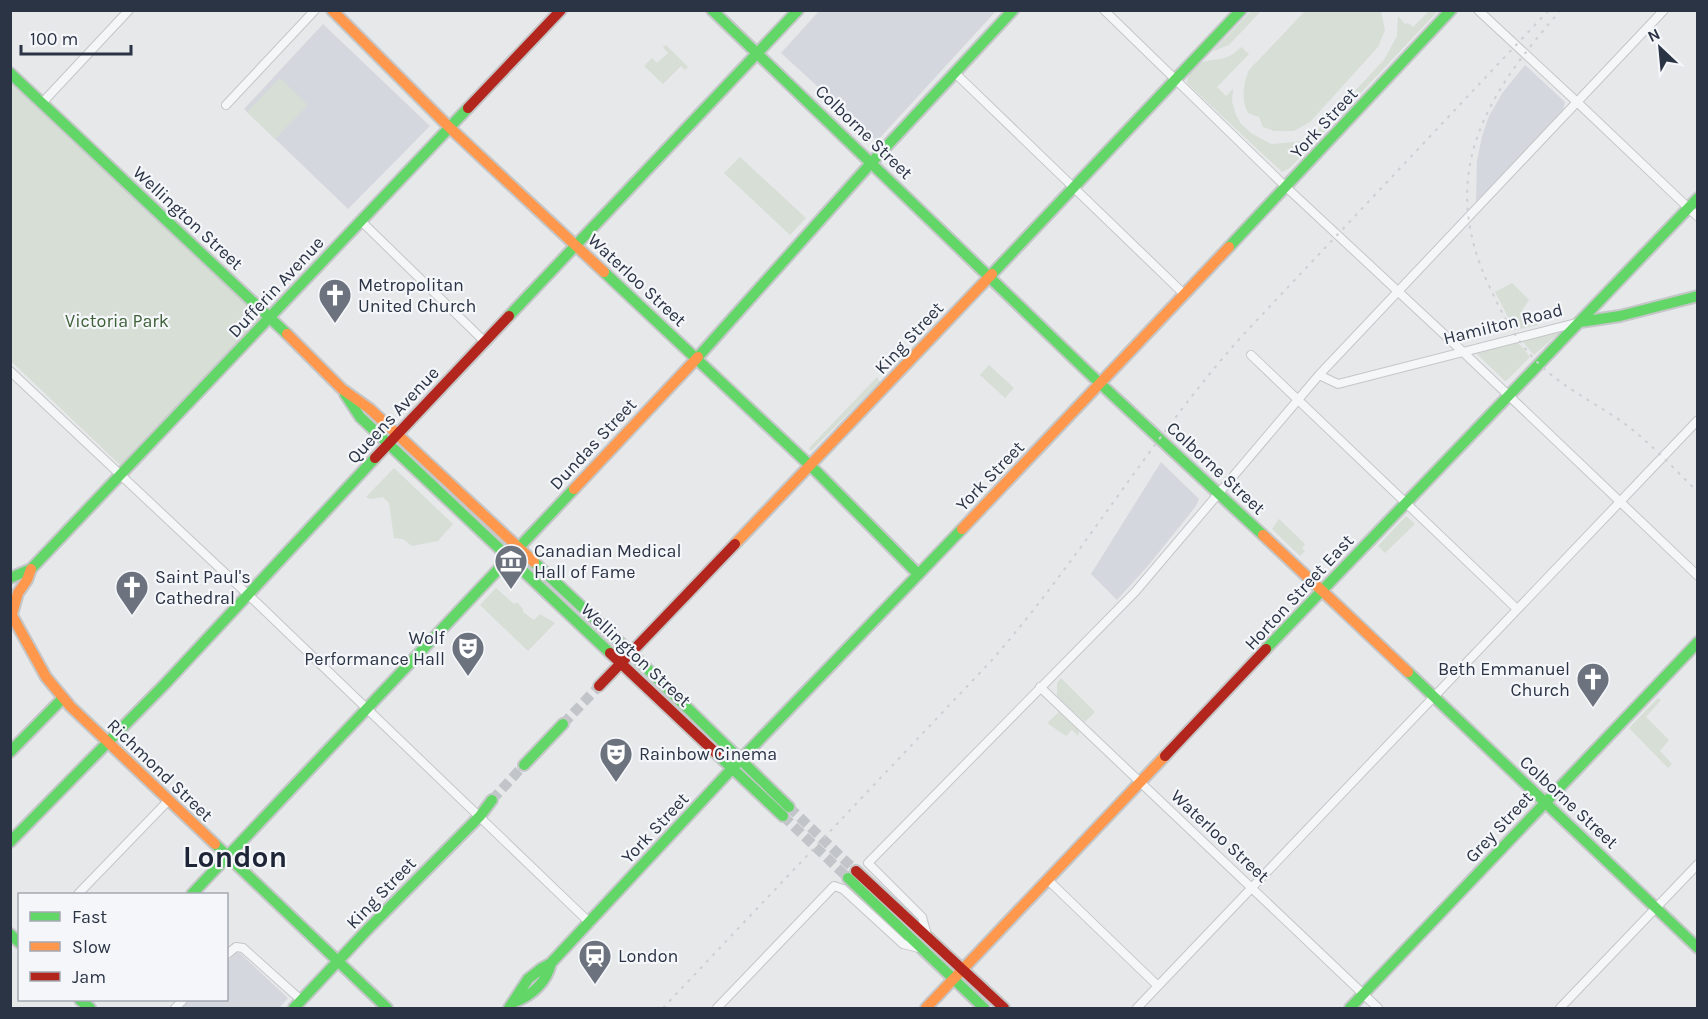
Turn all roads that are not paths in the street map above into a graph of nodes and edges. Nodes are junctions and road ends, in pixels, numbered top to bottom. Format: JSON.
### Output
{"nodes":[{"id":1,"x":129,"y":10,"type":"edge"},
{"id":2,"x":315,"y":10,"type":"edge"},
{"id":3,"x":332,"y":10,"type":"edge"},
{"id":4,"x":561,"y":10,"type":"edge"},
{"id":5,"x":712,"y":10,"type":"edge"},
{"id":6,"x":798,"y":10,"type":"edge"},
{"id":7,"x":1013,"y":10,"type":"edge"},
{"id":8,"x":1104,"y":10,"type":"edge"},
{"id":9,"x":1241,"y":10,"type":"edge"},
{"id":10,"x":1451,"y":10,"type":"edge"},
{"id":11,"x":1478,"y":10,"type":"edge"},
{"id":12,"x":1665,"y":10,"type":"edge"},
{"id":13,"x":758,"y":54,"type":"junction"},
{"id":14,"x":10,"y":73,"type":"edge"},
{"id":15,"x":955,"y":73,"type":"junction"},
{"id":16,"x":1175,"y":79,"type":"junction"},
{"id":17,"x":1577,"y":102,"type":"junction"},
{"id":18,"x":42,"y":103,"type":"junction"},
{"id":19,"x":226,"y":105,"type":"dead end"},
{"id":20,"x":450,"y":128,"type":"junction"},
{"id":21,"x":872,"y":162,"type":"junction"},
{"id":22,"x":1074,"y":187,"type":"junction"},
{"id":23,"x":1286,"y":187,"type":"junction"},
{"id":24,"x":1698,"y":198,"type":"edge"},
{"id":25,"x":1688,"y":208,"type":"junction"},
{"id":26,"x":1698,"y":217,"type":"edge"},
{"id":27,"x":361,"y":221,"type":"junction"},
{"id":28,"x":576,"y":246,"type":"junction"},
{"id":29,"x":989,"y":276,"type":"junction"},
{"id":30,"x":1398,"y":290,"type":"junction"},
{"id":31,"x":1185,"y":295,"type":"junction"},
{"id":32,"x":1698,"y":296,"type":"edge"},
{"id":33,"x":270,"y":318,"type":"junction"},
{"id":34,"x":1580,"y":322,"type":"junction"},
{"id":35,"x":485,"y":342,"type":"junction"},
{"id":36,"x":1462,"y":351,"type":"junction"},
{"id":37,"x":1251,"y":355,"type":"dead end"},
{"id":38,"x":695,"y":358,"type":"junction"},
{"id":39,"x":10,"y":371,"type":"edge"},
{"id":40,"x":1319,"y":375,"type":"junction"},
{"id":41,"x":1101,"y":384,"type":"junction"},
{"id":42,"x":342,"y":389,"type":"junction"},
{"id":43,"x":1509,"y":396,"type":"junction"},
{"id":44,"x":1298,"y":400,"type":"junction"},
{"id":45,"x":1698,"y":420,"type":"edge"},
{"id":46,"x":398,"y":434,"type":"junction"},
{"id":47,"x":388,"y":444,"type":"junction"},
{"id":48,"x":809,"y":466,"type":"junction"},
{"id":49,"x":120,"y":476,"type":"junction"},
{"id":50,"x":1218,"y":493,"type":"junction"},
{"id":51,"x":1619,"y":501,"type":"junction"},
{"id":52,"x":1406,"y":503,"type":"junction"},
{"id":53,"x":518,"y":548,"type":"junction"},
{"id":54,"x":508,"y":558,"type":"junction"},
{"id":55,"x":31,"y":569,"type":"junction"},
{"id":56,"x":918,"y":574,"type":"junction"},
{"id":57,"x":1698,"y":576,"type":"edge"},
{"id":58,"x":10,"y":578,"type":"edge"},
{"id":59,"x":1322,"y":590,"type":"junction"},
{"id":60,"x":247,"y":595,"type":"junction"},
{"id":61,"x":1517,"y":609,"type":"junction"},
{"id":62,"x":11,"y":613,"type":"edge"},
{"id":63,"x":1698,"y":642,"type":"edge"},
{"id":64,"x":630,"y":652,"type":"junction"},
{"id":65,"x":621,"y":663,"type":"junction"},
{"id":66,"x":599,"y":686,"type":"tunnel mouth"},
{"id":67,"x":1040,"y":687,"type":"junction"},
{"id":68,"x":1433,"y":697,"type":"junction"},
{"id":69,"x":63,"y":698,"type":"junction"},
{"id":70,"x":366,"y":708,"type":"junction"},
{"id":71,"x":563,"y":724,"type":"tunnel mouth"},
{"id":72,"x":108,"y":741,"type":"junction"},
{"id":73,"x":10,"y":752,"type":"edge"},
{"id":74,"x":714,"y":752,"type":"junction"},
{"id":75,"x":740,"y":760,"type":"junction"},
{"id":76,"x":524,"y":765,"type":"tunnel mouth"},
{"id":77,"x":732,"y":769,"type":"junction"},
{"id":78,"x":1140,"y":783,"type":"junction"},
{"id":79,"x":717,"y":786,"type":"junction"},
{"id":80,"x":492,"y":800,"type":"tunnel mouth"},
{"id":81,"x":168,"y":801,"type":"junction"},
{"id":82,"x":1545,"y":803,"type":"junction"},
{"id":83,"x":480,"y":816,"type":"junction"},
{"id":84,"x":10,"y":842,"type":"edge"},
{"id":85,"x":227,"y":857,"type":"junction"},
{"id":86,"x":1698,"y":864,"type":"edge"},
{"id":87,"x":1048,"y":880,"type":"junction"},
{"id":88,"x":1252,"y":888,"type":"junction"},
{"id":89,"x":79,"y":893,"type":"edge"},
{"id":90,"x":193,"y":893,"type":"edge"},
{"id":91,"x":1656,"y":908,"type":"junction"},
{"id":92,"x":590,"y":922,"type":"junction"},
{"id":93,"x":927,"y":935,"type":"junction"},
{"id":94,"x":923,"y":948,"type":"junction"},
{"id":95,"x":1698,"y":948,"type":"edge"},
{"id":96,"x":228,"y":953,"type":"edge"},
{"id":97,"x":338,"y":962,"type":"junction"},
{"id":98,"x":964,"y":969,"type":"junction"},
{"id":99,"x":954,"y":979,"type":"junction"},
{"id":100,"x":1158,"y":986,"type":"junction"},
{"id":101,"x":1364,"y":994,"type":"junction"},
{"id":102,"x":297,"y":1004,"type":"edge"},
{"id":103,"x":512,"y":1005,"type":"edge"},
{"id":104,"x":387,"y":1008,"type":"edge"},
{"id":105,"x":717,"y":1008,"type":"edge"},
{"id":106,"x":926,"y":1008,"type":"edge"},
{"id":107,"x":984,"y":1008,"type":"edge"},
{"id":108,"x":1004,"y":1008,"type":"edge"},
{"id":109,"x":1137,"y":1008,"type":"edge"},
{"id":110,"x":1350,"y":1008,"type":"edge"},
{"id":111,"x":1378,"y":1008,"type":"edge"},
{"id":112,"x":1560,"y":1008,"type":"edge"}],
"edges":[{"from":1,"to":18,"type":"street"},
{"from":2,"to":19,"type":"street"},
{"from":3,"to":20,"type":"main road","name":"Waterloo Street"},
{"from":4,"to":20,"type":"main road","name":"Dufferin Avenue"},
{"from":5,"to":13,"type":"main road","name":"Colborne Street"},
{"from":6,"to":13,"type":"main road","name":"Queens Avenue"},
{"from":7,"to":15,"type":"main road","name":"Dundas Street"},
{"from":8,"to":16,"type":"street"},
{"from":9,"to":16,"type":"main road","name":"King Street"},
{"from":10,"to":23,"type":"main road","name":"York Street"},
{"from":11,"to":17,"type":"street"},
{"from":12,"to":17,"type":"street"},
{"from":13,"to":21,"type":"main road","name":"Colborne Street"},
{"from":13,"to":28,"type":"main road","name":"Queens Avenue"},
{"from":14,"to":18,"type":"main road","name":"Wellington Street"},
{"from":15,"to":21,"type":"main road","name":"Dundas Street"},
{"from":15,"to":22,"type":"street"},
{"from":16,"to":22,"type":"main road","name":"King Street"},
{"from":16,"to":23,"type":"street"},
{"from":17,"to":25,"type":"street"},
{"from":17,"to":30,"type":"street"},
{"from":18,"to":33,"type":"main road","name":"Wellington Street"},
{"from":20,"to":27,"type":"main road","name":"Dufferin Avenue"},
{"from":20,"to":28,"type":"main road","name":"Waterloo Street"},
{"from":21,"to":29,"type":"main road","name":"Colborne Street"},
{"from":21,"to":38,"type":"main road","name":"Dundas Street"},
{"from":22,"to":29,"type":"main road","name":"King Street"},
{"from":22,"to":31,"type":"street"},
{"from":23,"to":30,"type":"street"},
{"from":23,"to":31,"type":"main road","name":"York Street"},
{"from":24,"to":25,"type":"main road","name":"Horton Street East"},
{"from":25,"to":26,"type":"street"},
{"from":25,"to":34,"type":"main road","name":"Horton Street East"},
{"from":27,"to":33,"type":"main road","name":"Dufferin Avenue"},
{"from":27,"to":35,"type":"street"},
{"from":28,"to":35,"type":"main road","name":"Queens Avenue"},
{"from":28,"to":38,"type":"main road","name":"Waterloo Street"},
{"from":29,"to":41,"type":"main road","name":"Colborne Street"},
{"from":29,"to":48,"type":"main road","name":"King Street"},
{"from":30,"to":36,"type":"street"},
{"from":30,"to":40,"type":"street"},
{"from":31,"to":41,"type":"main road","name":"York Street"},
{"from":32,"to":34,"type":"main road","name":"Hamilton Road"},
{"from":33,"to":42,"type":"main road","name":"Wellington Street"},
{"from":33,"to":49,"type":"main road","name":"Dufferin Avenue"},
{"from":34,"to":36,"type":"street","name":"Hamilton Road"},
{"from":34,"to":43,"type":"main road","name":"Horton Street East"},
{"from":35,"to":46,"type":"main road","name":"Queens Avenue"},
{"from":36,"to":40,"type":"street","name":"Hamilton Road"},
{"from":36,"to":43,"type":"street"},
{"from":37,"to":44,"type":"street"},
{"from":38,"to":48,"type":"main road","name":"Waterloo Street"},
{"from":38,"to":53,"type":"main road","name":"Dundas Street"},
{"from":39,"to":49,"type":"street"},
{"from":40,"to":44,"type":"street"},
{"from":41,"to":50,"type":"main road","name":"Colborne Street"},
{"from":41,"to":56,"type":"main road","name":"York Street"},
{"from":42,"to":46,"type":"main road","name":"Wellington Street"},
{"from":42,"to":47,"type":"main road","name":"Wellington Street"},
{"from":43,"to":51,"type":"street"},
{"from":43,"to":52,"type":"main road","name":"Horton Street East"},
{"from":44,"to":50,"type":"street"},
{"from":44,"to":52,"type":"street"},
{"from":45,"to":51,"type":"street"},
{"from":46,"to":47,"type":"main road","name":"Queens Avenue"},
{"from":46,"to":53,"type":"main road","name":"Wellington Street"},
{"from":47,"to":54,"type":"main road","name":"Wellington Street"},
{"from":47,"to":60,"type":"main road","name":"Queens Avenue"},
{"from":48,"to":56,"type":"main road","name":"Waterloo Street"},
{"from":48,"to":64,"type":"main road","name":"King Street"},
{"from":49,"to":55,"type":"main road","name":"Dufferin Avenue"},
{"from":49,"to":60,"type":"street"},
{"from":50,"to":59,"type":"main road","name":"Colborne Street"},
{"from":50,"to":67,"type":"street"},
{"from":51,"to":57,"type":"street"},
{"from":51,"to":61,"type":"street"},
{"from":52,"to":59,"type":"main road","name":"Horton Street East"},
{"from":52,"to":61,"type":"street"},
{"from":53,"to":54,"type":"main road","name":"Dundas Street"},
{"from":53,"to":64,"type":"main road","name":"Wellington Street"},
{"from":54,"to":65,"type":"main road","name":"Wellington Street"},
{"from":54,"to":70,"type":"main road","name":"Dundas Street"},
{"from":55,"to":58,"type":"main road","name":"Dufferin Avenue"},
{"from":55,"to":62,"type":"main road"},
{"from":56,"to":75,"type":"main road","name":"York Street"},
{"from":59,"to":68,"type":"main road","name":"Colborne Street"},
{"from":59,"to":78,"type":"main road","name":"Horton Street East"},
{"from":60,"to":70,"type":"street"},
{"from":60,"to":72,"type":"main road","name":"Queens Avenue"},
{"from":61,"to":68,"type":"street"},
{"from":62,"to":69,"type":"main road","name":"Richmond Street"},
{"from":63,"to":82,"type":"main road","name":"Grey Street"},
{"from":64,"to":65,"type":"main road","name":"King Street"},
{"from":64,"to":75,"type":"main road","name":"Wellington Street"},
{"from":65,"to":66,"type":"main road","name":"King Street"},
{"from":65,"to":74,"type":"main road","name":"Wellington Street"},
{"from":67,"to":78,"type":"street","name":"Waterloo Street"},
{"from":67,"to":93,"type":"street"},
{"from":68,"to":82,"type":"main road","name":"Colborne Street"},
{"from":68,"to":88,"type":"street"},
{"from":69,"to":72,"type":"main road","name":"Richmond Street"},
{"from":69,"to":73,"type":"main road"},
{"from":70,"to":83,"type":"street"},
{"from":70,"to":85,"type":"main road","name":"Dundas Street"},
{"from":71,"to":76,"type":"main road"},
{"from":72,"to":81,"type":"main road","name":"Richmond Street"},
{"from":72,"to":84,"type":"main road","name":"Queens Avenue"},
{"from":74,"to":77,"type":"main road","name":"Wellington Street"},
{"from":74,"to":79,"type":"main road"},
{"from":75,"to":77,"type":"main road","name":"York Street"},
{"from":75,"to":77,"type":"main road","name":"Wellington Street"},
{"from":77,"to":79,"type":"main road","name":"York Street"},
{"from":78,"to":87,"type":"main road","name":"Horton Street East"},
{"from":78,"to":88,"type":"street","name":"Waterloo Street"},
{"from":79,"to":92,"type":"main road","name":"York Street"},
{"from":80,"to":83,"type":"main road","name":"King Street"},
{"from":81,"to":85,"type":"main road","name":"Richmond Street"},
{"from":81,"to":89,"type":"street"},
{"from":82,"to":91,"type":"main road","name":"Colborne Street"},
{"from":82,"to":101,"type":"main road","name":"Grey Street"},
{"from":83,"to":92,"type":"street"},
{"from":83,"to":97,"type":"main road","name":"King Street"},
{"from":85,"to":90,"type":"main road","name":"Dundas Street"},
{"from":85,"to":97,"type":"main road","name":"Richmond Street"},
{"from":86,"to":91,"type":"street"},
{"from":87,"to":98,"type":"main road","name":"Horton Street East"},
{"from":87,"to":100,"type":"street"},
{"from":88,"to":100,"type":"street"},
{"from":88,"to":101,"type":"street","name":"Waterloo Street"},
{"from":91,"to":95,"type":"main road","name":"Colborne Street"},
{"from":91,"to":112,"type":"street"},
{"from":92,"to":103,"type":"main road","name":"York Street"},
{"from":93,"to":94,"type":"main road"},
{"from":93,"to":98,"type":"main road"},
{"from":94,"to":99,"type":"main road"},
{"from":94,"to":105,"type":"street"},
{"from":96,"to":102,"type":"street"},
{"from":97,"to":102,"type":"main road","name":"King Street"},
{"from":97,"to":104,"type":"main road","name":"Richmond Street"},
{"from":98,"to":99,"type":"main road","name":"Horton Street East"},
{"from":98,"to":108,"type":"main road"},
{"from":99,"to":106,"type":"main road","name":"Horton Street East"},
{"from":99,"to":107,"type":"main road"},
{"from":100,"to":109,"type":"street"},
{"from":101,"to":110,"type":"main road","name":"Grey Street"},
{"from":101,"to":111,"type":"street","name":"Waterloo Street"}]}
